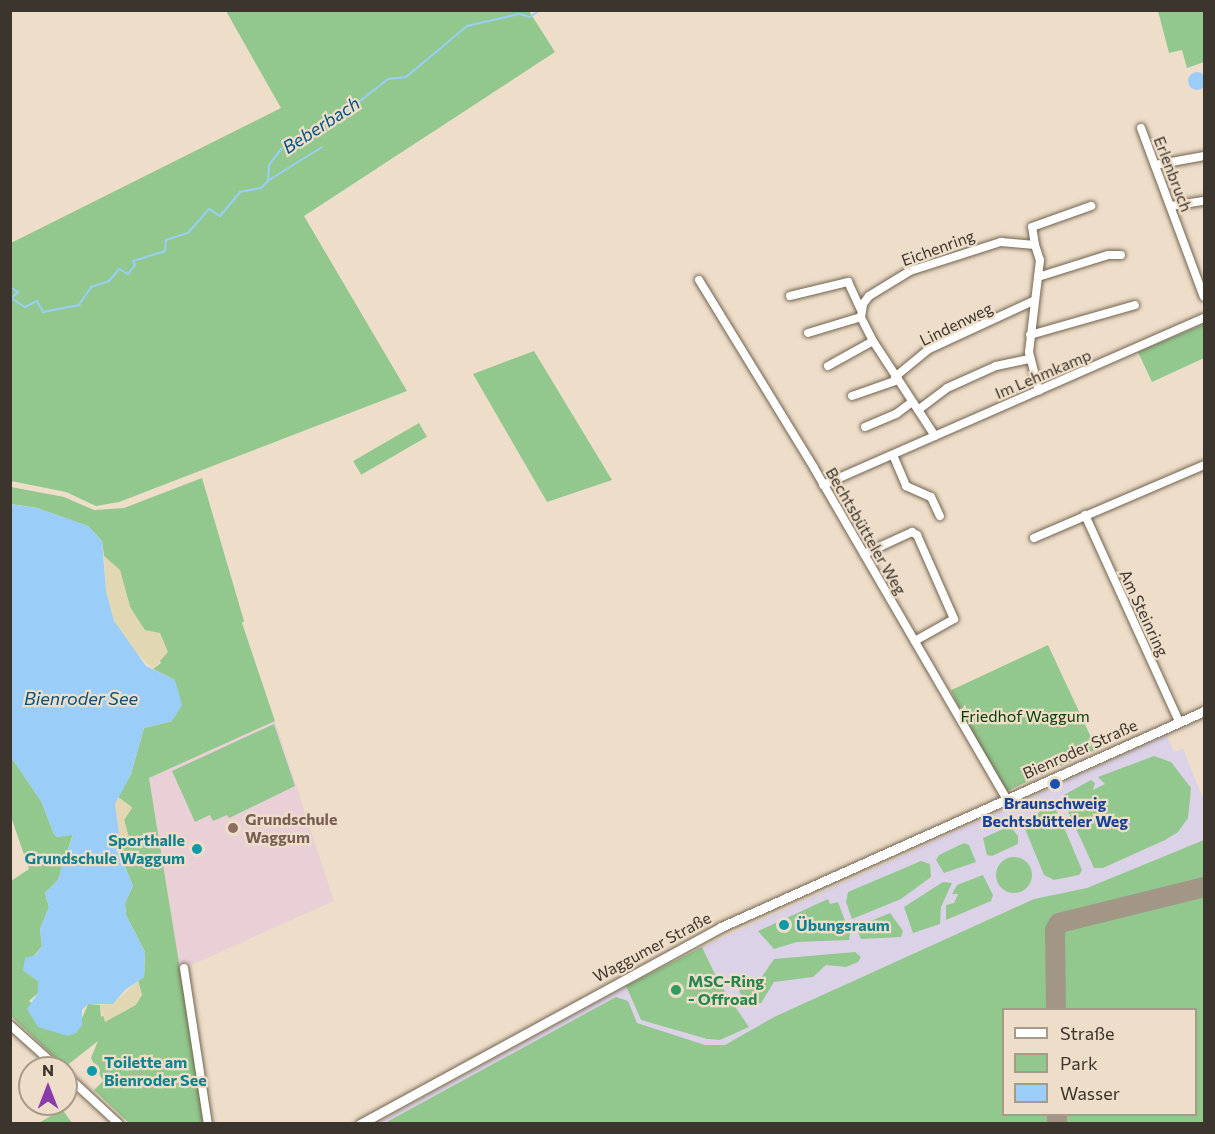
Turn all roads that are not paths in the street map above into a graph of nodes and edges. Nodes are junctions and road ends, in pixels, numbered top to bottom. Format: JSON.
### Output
{"nodes":[{"id":1,"x":1141,"y":128,"type":"dead end"},
{"id":2,"x":1204,"y":156,"type":"edge"},
{"id":3,"x":1155,"y":165,"type":"junction"},
{"id":4,"x":1204,"y":201,"type":"edge"},
{"id":5,"x":1091,"y":206,"type":"dead end"},
{"id":6,"x":1171,"y":206,"type":"junction"},
{"id":7,"x":1035,"y":245,"type":"junction"},
{"id":8,"x":1120,"y":255,"type":"dead end"},
{"id":9,"x":1038,"y":277,"type":"junction"},
{"id":10,"x":699,"y":280,"type":"dead end"},
{"id":11,"x":790,"y":296,"type":"dead end"},
{"id":12,"x":1204,"y":297,"type":"edge"},
{"id":13,"x":1033,"y":301,"type":"junction"},
{"id":14,"x":1135,"y":305,"type":"dead end"},
{"id":15,"x":861,"y":314,"type":"junction"},
{"id":16,"x":1204,"y":318,"type":"edge"},
{"id":17,"x":808,"y":333,"type":"dead end"},
{"id":18,"x":1030,"y":335,"type":"junction"},
{"id":19,"x":873,"y":341,"type":"junction"},
{"id":20,"x":1030,"y":358,"type":"junction"},
{"id":21,"x":828,"y":366,"type":"dead end"},
{"id":22,"x":896,"y":379,"type":"junction"},
{"id":23,"x":1040,"y":391,"type":"junction"},
{"id":24,"x":852,"y":396,"type":"dead end"},
{"id":25,"x":912,"y":402,"type":"junction"},
{"id":26,"x":918,"y":410,"type":"junction"},
{"id":27,"x":865,"y":428,"type":"dead end"},
{"id":28,"x":935,"y":436,"type":"junction"},
{"id":29,"x":893,"y":455,"type":"junction"},
{"id":30,"x":1204,"y":465,"type":"edge"},
{"id":31,"x":823,"y":485,"type":"junction"},
{"id":32,"x":1085,"y":515,"type":"junction"},
{"id":33,"x":940,"y":516,"type":"dead end"},
{"id":34,"x":1034,"y":538,"type":"dead end"},
{"id":35,"x":864,"y":554,"type":"junction"},
{"id":36,"x":915,"y":641,"type":"junction"},
{"id":37,"x":1204,"y":711,"type":"edge"},
{"id":38,"x":1179,"y":722,"type":"junction"},
{"id":39,"x":1006,"y":798,"type":"junction"},
{"id":40,"x":968,"y":815,"type":"joint"},
{"id":41,"x":184,"y":968,"type":"dead end"},
{"id":42,"x":10,"y":1024,"type":"edge"},
{"id":43,"x":45,"y":1056,"type":"edge"},
{"id":44,"x":78,"y":1086,"type":"edge"},
{"id":45,"x":119,"y":1124,"type":"edge"},
{"id":46,"x":208,"y":1124,"type":"edge"},
{"id":47,"x":360,"y":1124,"type":"edge"}],
"edges":[{"from":1,"to":3,"type":"street","name":"Erlenbruch"},
{"from":2,"to":3,"type":"street"},
{"from":3,"to":6,"type":"street","name":"Erlenbruch"},
{"from":4,"to":6,"type":"street"},
{"from":5,"to":7,"type":"street"},
{"from":6,"to":12,"type":"street","name":"Erlenbruch"},
{"from":7,"to":9,"type":"street"},
{"from":7,"to":15,"type":"street","name":"Eichenring"},
{"from":8,"to":9,"type":"street"},
{"from":9,"to":13,"type":"street"},
{"from":10,"to":31,"type":"street","name":"Bechtsbütteler Weg"},
{"from":11,"to":15,"type":"street"},
{"from":13,"to":18,"type":"street"},
{"from":13,"to":22,"type":"street","name":"Lindenweg"},
{"from":14,"to":18,"type":"street"},
{"from":15,"to":17,"type":"street"},
{"from":15,"to":19,"type":"street"},
{"from":16,"to":23,"type":"street","name":"Im Lehmkamp"},
{"from":18,"to":20,"type":"street"},
{"from":19,"to":21,"type":"street"},
{"from":19,"to":22,"type":"street"},
{"from":20,"to":23,"type":"street"},
{"from":20,"to":26,"type":"street"},
{"from":22,"to":24,"type":"street"},
{"from":22,"to":25,"type":"street"},
{"from":23,"to":28,"type":"street","name":"Im Lehmkamp"},
{"from":25,"to":26,"type":"street"},
{"from":25,"to":27,"type":"street"},
{"from":26,"to":28,"type":"street"},
{"from":28,"to":29,"type":"street","name":"Im Lehmkamp"},
{"from":29,"to":31,"type":"street","name":"Im Lehmkamp"},
{"from":29,"to":33,"type":"street"},
{"from":30,"to":32,"type":"street"},
{"from":31,"to":35,"type":"street","name":"Bechtsbütteler Weg"},
{"from":32,"to":34,"type":"street"},
{"from":32,"to":38,"type":"street","name":"Am Steinring"},
{"from":35,"to":36,"type":"street","name":"Bechtsbütteler Weg"},
{"from":35,"to":36,"type":"street"},
{"from":36,"to":39,"type":"street","name":"Bechtsbütteler Weg"},
{"from":37,"to":38,"type":"street","name":"Bienroder Straße"},
{"from":38,"to":39,"type":"street","name":"Bienroder Straße"},
{"from":39,"to":40,"type":"street","name":"Bienroder Straße"},
{"from":40,"to":47,"type":"street","name":"Waggumer Straße"},
{"from":41,"to":46,"type":"street"},
{"from":42,"to":43,"type":"street"},
{"from":44,"to":45,"type":"street"}]}
